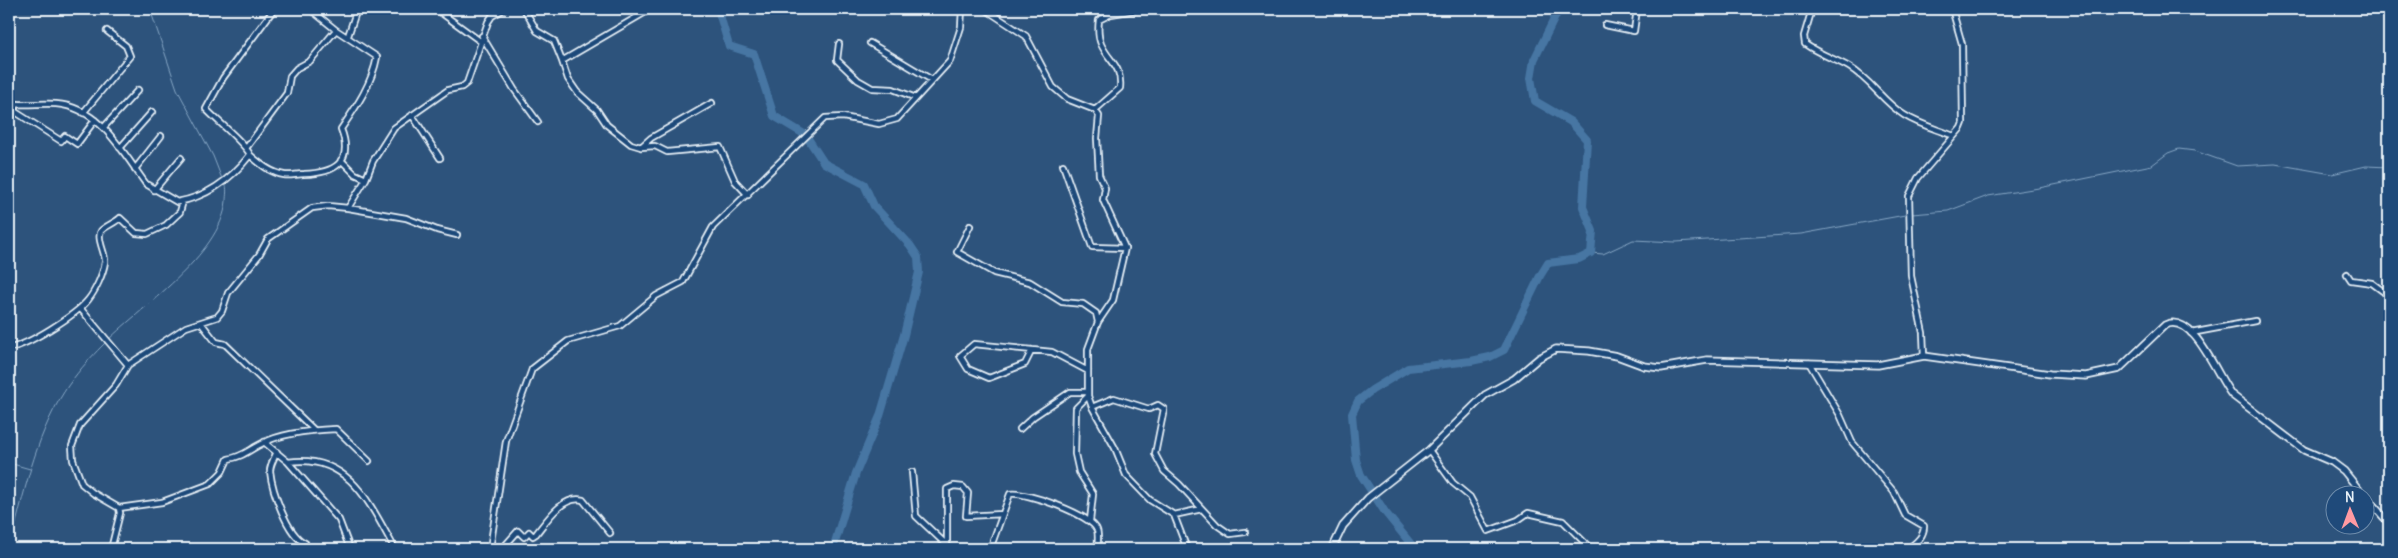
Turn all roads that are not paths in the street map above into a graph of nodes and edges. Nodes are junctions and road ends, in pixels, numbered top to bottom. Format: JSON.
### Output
{"nodes":[{"id":1,"x":274,"y":9,"type":"edge"},
{"id":2,"x":310,"y":9,"type":"edge"},
{"id":3,"x":357,"y":9,"type":"edge"},
{"id":4,"x":436,"y":9,"type":"edge"},
{"id":5,"x":504,"y":9,"type":"edge"},
{"id":6,"x":524,"y":9,"type":"edge"},
{"id":7,"x":962,"y":9,"type":"edge"},
{"id":8,"x":986,"y":9,"type":"edge"},
{"id":9,"x":1637,"y":9,"type":"edge"},
{"id":10,"x":1812,"y":9,"type":"edge"},
{"id":11,"x":1952,"y":9,"type":"edge"},
{"id":12,"x":1135,"y":10,"type":"edge"},
{"id":13,"x":644,"y":13,"type":"dead end"},
{"id":14,"x":1605,"y":25,"type":"dead end"},
{"id":15,"x":336,"y":30,"type":"junction"},
{"id":16,"x":107,"y":31,"type":"dead end"},
{"id":17,"x":348,"y":36,"type":"junction"},
{"id":18,"x":482,"y":36,"type":"junction"},
{"id":19,"x":480,"y":41,"type":"junction"},
{"id":20,"x":839,"y":44,"type":"dead end"},
{"id":21,"x":870,"y":44,"type":"dead end"},
{"id":22,"x":562,"y":61,"type":"junction"},
{"id":23,"x":932,"y":80,"type":"junction"},
{"id":24,"x":138,"y":90,"type":"dead end"},
{"id":25,"x":916,"y":98,"type":"junction"},
{"id":26,"x":712,"y":103,"type":"dead end"},
{"id":27,"x":1095,"y":110,"type":"junction"},
{"id":28,"x":14,"y":111,"type":"junction"},
{"id":29,"x":152,"y":112,"type":"dead end"},
{"id":30,"x":83,"y":113,"type":"junction"},
{"id":31,"x":412,"y":115,"type":"junction"},
{"id":32,"x":9,"y":119,"type":"edge"},
{"id":33,"x":95,"y":120,"type":"junction"},
{"id":34,"x":538,"y":122,"type":"dead end"},
{"id":35,"x":104,"y":127,"type":"junction"},
{"id":36,"x":162,"y":136,"type":"dead end"},
{"id":37,"x":1954,"y":136,"type":"junction"},
{"id":38,"x":641,"y":146,"type":"junction"},
{"id":39,"x":247,"y":147,"type":"junction"},
{"id":40,"x":120,"y":148,"type":"junction"},
{"id":41,"x":250,"y":155,"type":"junction"},
{"id":42,"x":181,"y":158,"type":"dead end"},
{"id":43,"x":440,"y":158,"type":"dead end"},
{"id":44,"x":341,"y":160,"type":"junction"},
{"id":45,"x":1063,"y":164,"type":"dead end"},
{"id":46,"x":135,"y":169,"type":"junction"},
{"id":47,"x":366,"y":179,"type":"junction"},
{"id":48,"x":154,"y":190,"type":"junction"},
{"id":49,"x":748,"y":195,"type":"junction"},
{"id":50,"x":183,"y":201,"type":"junction"},
{"id":51,"x":348,"y":208,"type":"junction"},
{"id":52,"x":970,"y":226,"type":"dead end"},
{"id":53,"x":457,"y":235,"type":"dead end"},
{"id":54,"x":1126,"y":248,"type":"junction"},
{"id":55,"x":2347,"y":274,"type":"dead end"},
{"id":56,"x":2389,"y":294,"type":"edge"},
{"id":57,"x":80,"y":308,"type":"junction"},
{"id":58,"x":2255,"y":321,"type":"dead end"},
{"id":59,"x":1098,"y":322,"type":"junction"},
{"id":60,"x":201,"y":323,"type":"junction"},
{"id":61,"x":2191,"y":333,"type":"junction"},
{"id":62,"x":9,"y":348,"type":"edge"},
{"id":63,"x":1032,"y":350,"type":"junction"},
{"id":64,"x":1924,"y":356,"type":"junction"},
{"id":65,"x":1809,"y":363,"type":"junction"},
{"id":66,"x":128,"y":365,"type":"junction"},
{"id":67,"x":1088,"y":371,"type":"junction"},
{"id":68,"x":1088,"y":394,"type":"junction"},
{"id":69,"x":1092,"y":407,"type":"junction"},
{"id":70,"x":1020,"y":429,"type":"dead end"},
{"id":71,"x":314,"y":430,"type":"junction"},
{"id":72,"x":264,"y":442,"type":"junction"},
{"id":73,"x":1429,"y":450,"type":"junction"},
{"id":74,"x":277,"y":452,"type":"junction"},
{"id":75,"x":370,"y":461,"type":"dead end"},
{"id":76,"x":288,"y":462,"type":"junction"},
{"id":77,"x":912,"y":472,"type":"dead end"},
{"id":78,"x":2357,"y":486,"type":"edge"},
{"id":79,"x":120,"y":508,"type":"junction"},
{"id":80,"x":2376,"y":508,"type":"edge"},
{"id":81,"x":1202,"y":509,"type":"junction"},
{"id":82,"x":1002,"y":514,"type":"junction"},
{"id":83,"x":1174,"y":515,"type":"junction"},
{"id":84,"x":1090,"y":521,"type":"junction"},
{"id":85,"x":2389,"y":523,"type":"edge"},
{"id":86,"x":1245,"y":532,"type":"dead end"},
{"id":87,"x":610,"y":533,"type":"dead end"},
{"id":88,"x":305,"y":544,"type":"dead end"},
{"id":89,"x":949,"y":547,"type":"edge"},
{"id":90,"x":111,"y":549,"type":"edge"},
{"id":91,"x":350,"y":549,"type":"edge"},
{"id":92,"x":395,"y":549,"type":"edge"},
{"id":93,"x":490,"y":549,"type":"edge"},
{"id":94,"x":502,"y":549,"type":"edge"},
{"id":95,"x":988,"y":549,"type":"edge"},
{"id":96,"x":1098,"y":549,"type":"edge"},
{"id":97,"x":1187,"y":549,"type":"edge"},
{"id":98,"x":1332,"y":549,"type":"edge"},
{"id":99,"x":1591,"y":549,"type":"edge"},
{"id":100,"x":1908,"y":549,"type":"edge"}],
"edges":[{"from":1,"to":39,"type":"street"},
{"from":2,"to":15,"type":"street"},
{"from":3,"to":17,"type":"street"},
{"from":4,"to":19,"type":"street"},
{"from":5,"to":18,"type":"street"},
{"from":6,"to":22,"type":"street"},
{"from":7,"to":23,"type":"street"},
{"from":8,"to":27,"type":"street"},
{"from":9,"to":14,"type":"street"},
{"from":10,"to":37,"type":"street"},
{"from":11,"to":37,"type":"street"},
{"from":12,"to":27,"type":"street"},
{"from":13,"to":22,"type":"street"},
{"from":15,"to":17,"type":"street"},
{"from":15,"to":39,"type":"street"},
{"from":16,"to":30,"type":"street"},
{"from":17,"to":44,"type":"street"},
{"from":18,"to":19,"type":"street"},
{"from":18,"to":34,"type":"street"},
{"from":19,"to":31,"type":"street"},
{"from":20,"to":25,"type":"street"},
{"from":21,"to":23,"type":"street"},
{"from":22,"to":38,"type":"street"},
{"from":23,"to":25,"type":"street"},
{"from":24,"to":35,"type":"street"},
{"from":25,"to":49,"type":"street"},
{"from":26,"to":38,"type":"street"},
{"from":27,"to":54,"type":"street"},
{"from":28,"to":30,"type":"street"},
{"from":28,"to":32,"type":"street"},
{"from":28,"to":33,"type":"street"},
{"from":29,"to":40,"type":"street"},
{"from":30,"to":33,"type":"street"},
{"from":31,"to":43,"type":"street"},
{"from":31,"to":47,"type":"street"},
{"from":33,"to":35,"type":"street"},
{"from":35,"to":40,"type":"street"},
{"from":36,"to":46,"type":"street"},
{"from":37,"to":64,"type":"street"},
{"from":38,"to":49,"type":"street"},
{"from":39,"to":41,"type":"street"},
{"from":40,"to":46,"type":"street"},
{"from":41,"to":44,"type":"street"},
{"from":41,"to":50,"type":"street"},
{"from":42,"to":48,"type":"street"},
{"from":44,"to":47,"type":"street"},
{"from":45,"to":54,"type":"street"},
{"from":46,"to":48,"type":"street"},
{"from":47,"to":51,"type":"street"},
{"from":48,"to":50,"type":"street"},
{"from":49,"to":93,"type":"street"},
{"from":50,"to":57,"type":"street"},
{"from":51,"to":53,"type":"street"},
{"from":51,"to":60,"type":"street"},
{"from":52,"to":59,"type":"street"},
{"from":54,"to":59,"type":"street"},
{"from":55,"to":56,"type":"street"},
{"from":57,"to":62,"type":"street"},
{"from":57,"to":66,"type":"street"},
{"from":58,"to":61,"type":"street"},
{"from":59,"to":67,"type":"street"},
{"from":60,"to":66,"type":"street"},
{"from":60,"to":71,"type":"street"},
{"from":61,"to":64,"type":"street"},
{"from":61,"to":78,"type":"street"},
{"from":63,"to":63,"type":"street"},
{"from":63,"to":67,"type":"street"},
{"from":64,"to":65,"type":"street"},
{"from":65,"to":73,"type":"street"},
{"from":65,"to":100,"type":"street"},
{"from":66,"to":79,"type":"street"},
{"from":67,"to":68,"type":"street"},
{"from":68,"to":69,"type":"street"},
{"from":68,"to":70,"type":"street"},
{"from":68,"to":84,"type":"street"},
{"from":69,"to":81,"type":"street"},
{"from":69,"to":83,"type":"street"},
{"from":71,"to":72,"type":"street"},
{"from":71,"to":75,"type":"street"},
{"from":72,"to":74,"type":"street"},
{"from":72,"to":79,"type":"street"},
{"from":73,"to":98,"type":"street"},
{"from":73,"to":99,"type":"street"},
{"from":74,"to":76,"type":"street"},
{"from":74,"to":88,"type":"street"},
{"from":76,"to":91,"type":"street"},
{"from":76,"to":92,"type":"street"},
{"from":77,"to":89,"type":"street"},
{"from":79,"to":90,"type":"street"},
{"from":80,"to":85,"type":"street"},
{"from":81,"to":83,"type":"street"},
{"from":81,"to":86,"type":"street"},
{"from":82,"to":84,"type":"street"},
{"from":82,"to":89,"type":"street"},
{"from":82,"to":95,"type":"street"},
{"from":83,"to":97,"type":"street"},
{"from":84,"to":96,"type":"street"},
{"from":87,"to":94,"type":"street"}]}
